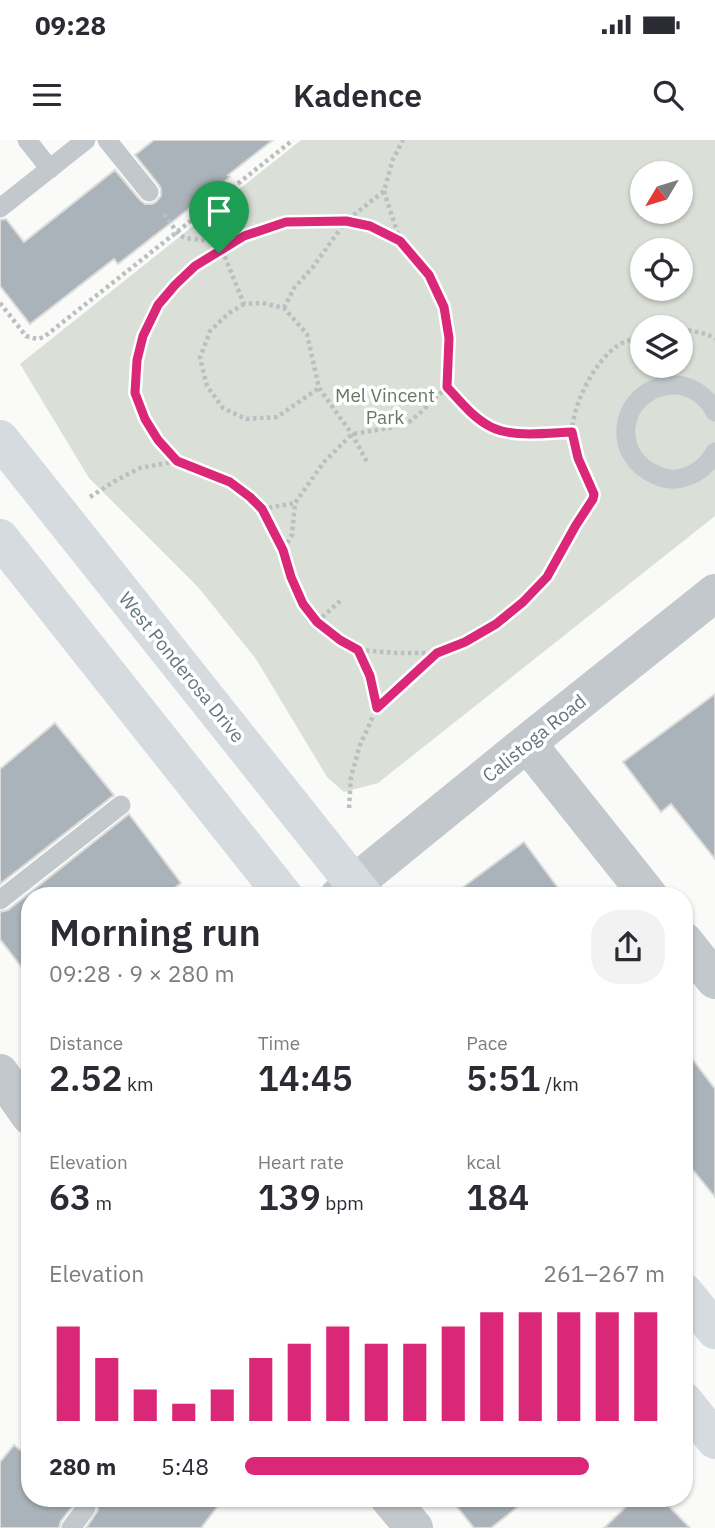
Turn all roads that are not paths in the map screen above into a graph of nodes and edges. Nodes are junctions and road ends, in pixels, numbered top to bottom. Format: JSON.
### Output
{"nodes":[{"id":1,"x":27,"y":140,"type":"edge"},
{"id":2,"x":86,"y":140,"type":"edge"},
{"id":3,"x":107,"y":140,"type":"edge"},
{"id":4,"x":50,"y":169,"type":"junction"},
{"id":5,"x":149,"y":192,"type":"road end"},
{"id":6,"x":0,"y":208,"type":"edge"},
{"id":7,"x":715,"y":412,"type":"edge"},
{"id":8,"x":0,"y":439,"type":"edge"},
{"id":9,"x":711,"y":467,"type":"edge"},
{"id":10,"x":0,"y":538,"type":"edge"},
{"id":11,"x":715,"y":593,"type":"edge"},
{"id":12,"x":527,"y":743,"type":"junction"},
{"id":13,"x":121,"y":805,"type":"dead end"},
{"id":14,"x":277,"y":887,"type":"edge"},
{"id":15,"x":349,"y":887,"type":"edge"},
{"id":16,"x":359,"y":887,"type":"edge"},
{"id":17,"x":642,"y":887,"type":"edge"},
{"id":18,"x":0,"y":900,"type":"edge"},
{"id":19,"x":693,"y":952,"type":"edge"},
{"id":20,"x":715,"y":980,"type":"edge"},
{"id":21,"x":0,"y":1073,"type":"edge"},
{"id":22,"x":21,"y":1103,"type":"edge"},
{"id":23,"x":693,"y":1303,"type":"edge"},
{"id":24,"x":715,"y":1330,"type":"edge"},
{"id":25,"x":693,"y":1412,"type":"edge"},
{"id":26,"x":715,"y":1440,"type":"edge"},
{"id":27,"x":397,"y":1507,"type":"edge"},
{"id":28,"x":86,"y":1508,"type":"dead end"},
{"id":29,"x":71,"y":1528,"type":"edge"},
{"id":30,"x":414,"y":1528,"type":"edge"}],
"edges":[{"from":1,"to":4,"type":"lane"},
{"from":2,"to":4,"type":"lane"},
{"from":3,"to":5,"type":"lane"},
{"from":4,"to":6,"type":"lane"},
{"from":7,"to":9,"type":"lane"},
{"from":8,"to":15,"type":"main road","name":"West Ponderosa Drive"},
{"from":10,"to":14,"type":"main road"},
{"from":11,"to":12,"type":"street","name":"Calistoga Road"},
{"from":12,"to":16,"type":"street","name":"Calistoga Road"},
{"from":12,"to":17,"type":"street"},
{"from":13,"to":18,"type":"lane"},
{"from":19,"to":20,"type":"street"},
{"from":21,"to":22,"type":"street"},
{"from":23,"to":24,"type":"main road"},
{"from":25,"to":26,"type":"main road"},
{"from":27,"to":30,"type":"street"},
{"from":28,"to":29,"type":"lane"}]}
